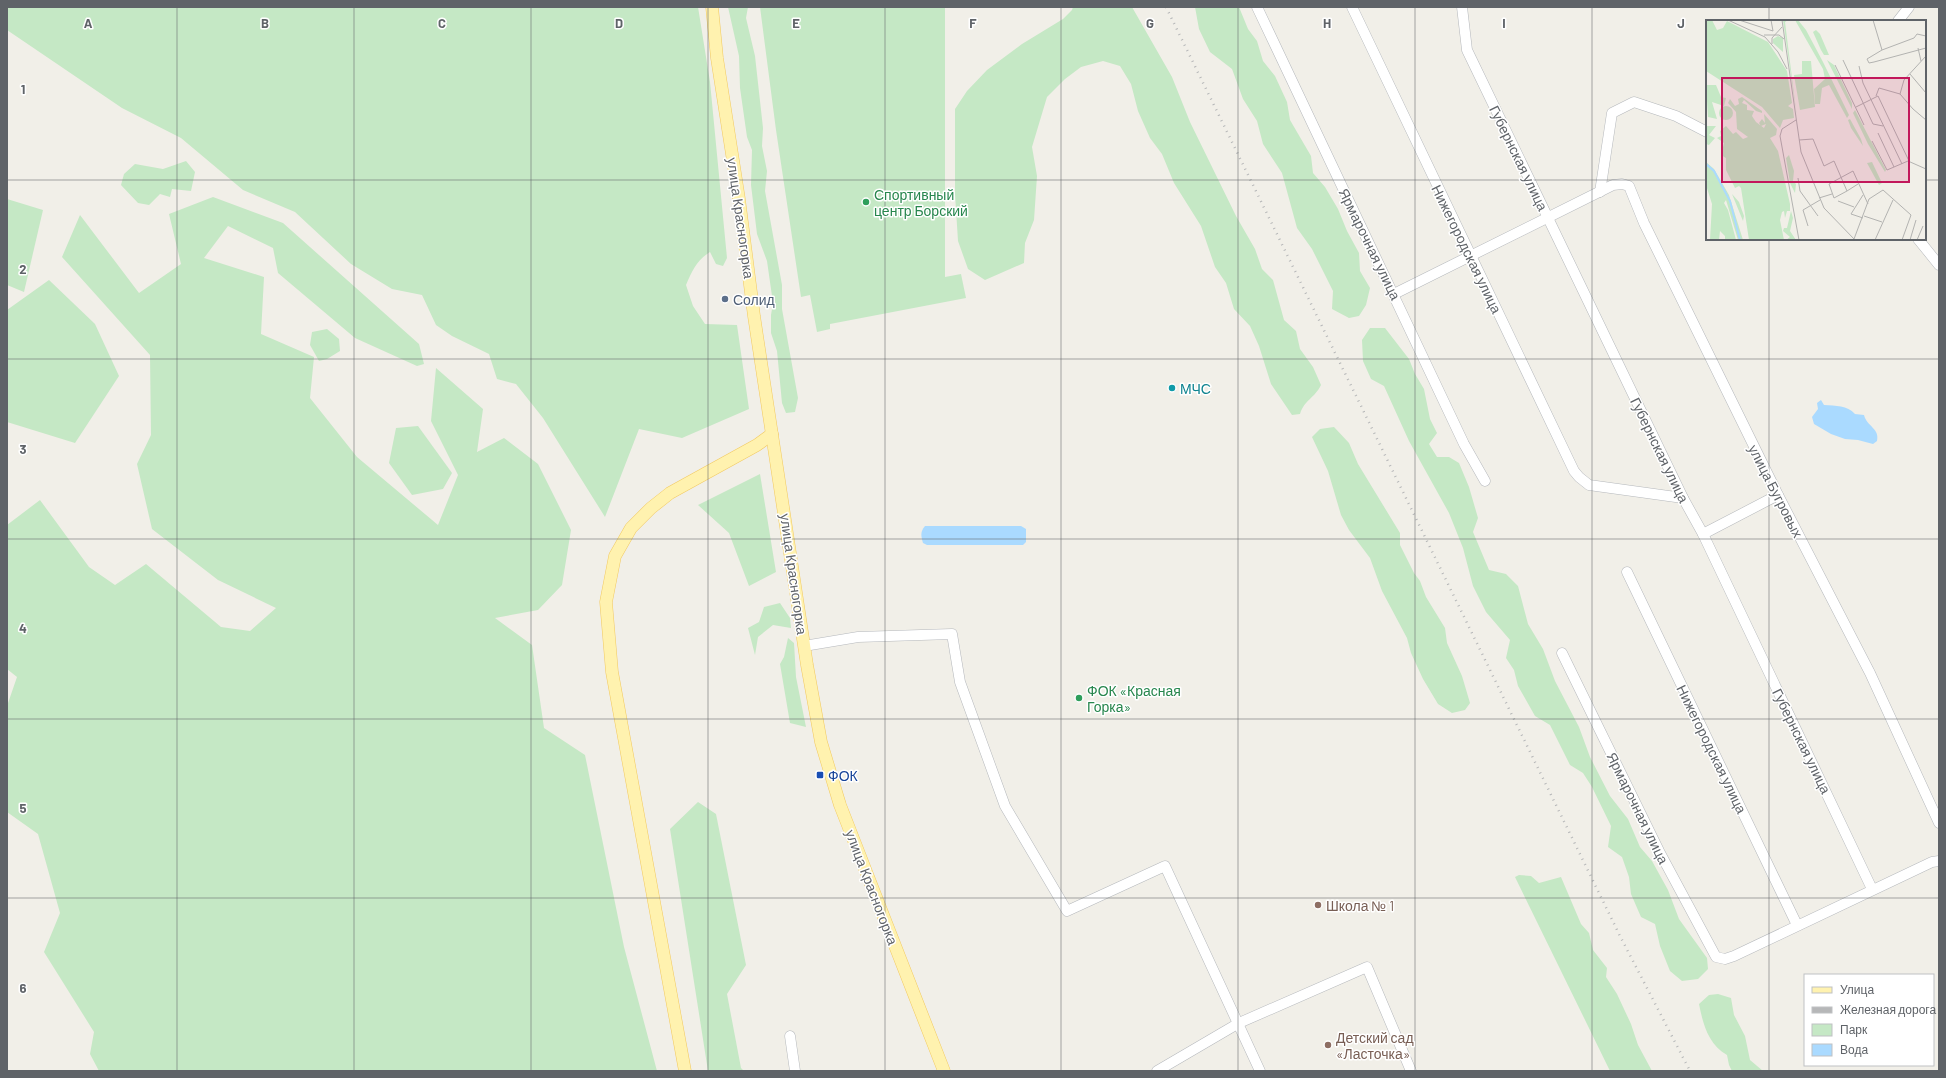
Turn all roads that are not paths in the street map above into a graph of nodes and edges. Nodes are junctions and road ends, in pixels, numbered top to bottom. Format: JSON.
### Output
{"nodes":[{"id":1,"x":706,"y":7,"type":"edge"},
{"id":2,"x":712,"y":7,"type":"edge"},
{"id":3,"x":1257,"y":7,"type":"edge"},
{"id":4,"x":1352,"y":7,"type":"edge"},
{"id":5,"x":1462,"y":7,"type":"edge"},
{"id":6,"x":1909,"y":7,"type":"edge"},
{"id":7,"x":1899,"y":20,"type":"edge"},
{"id":8,"x":717,"y":58,"type":"junction"},
{"id":9,"x":1706,"y":131,"type":"edge"},
{"id":10,"x":1600,"y":192,"type":"junction"},
{"id":11,"x":1548,"y":218,"type":"junction"},
{"id":12,"x":1919,"y":240,"type":"edge"},
{"id":13,"x":1470,"y":255,"type":"junction"},
{"id":14,"x":1939,"y":265,"type":"edge"},
{"id":15,"x":1394,"y":294,"type":"junction"},
{"id":16,"x":772,"y":434,"type":"junction"},
{"id":17,"x":1485,"y":481,"type":"dead end"},
{"id":18,"x":1778,"y":495,"type":"junction"},
{"id":19,"x":1683,"y":498,"type":"junction"},
{"id":20,"x":1703,"y":534,"type":"junction"},
{"id":21,"x":1627,"y":572,"type":"dead end"},
{"id":22,"x":804,"y":646,"type":"junction"},
{"id":23,"x":1562,"y":653,"type":"dead end"},
{"id":24,"x":1939,"y":823,"type":"edge"},
{"id":25,"x":1939,"y":861,"type":"edge"},
{"id":26,"x":1872,"y":889,"type":"junction"},
{"id":27,"x":1797,"y":925,"type":"junction"},
{"id":28,"x":1238,"y":1023,"type":"junction"},
{"id":29,"x":790,"y":1036,"type":"dead end"},
{"id":30,"x":685,"y":1071,"type":"edge"},
{"id":31,"x":795,"y":1071,"type":"edge"},
{"id":32,"x":944,"y":1071,"type":"edge"},
{"id":33,"x":1157,"y":1071,"type":"edge"},
{"id":34,"x":1260,"y":1071,"type":"edge"},
{"id":35,"x":1411,"y":1071,"type":"edge"}],
"edges":[{"from":1,"to":8,"type":"main road"},
{"from":2,"to":8,"type":"main road"},
{"from":3,"to":15,"type":"street","name":"Ярмарочная улица"},
{"from":4,"to":13,"type":"street","name":"Нижегородская улица"},
{"from":5,"to":11,"type":"street","name":"Губернская улица"},
{"from":6,"to":7,"type":"street"},
{"from":8,"to":16,"type":"main road","name":"улица Красногорка"},
{"from":9,"to":10,"type":"street"},
{"from":10,"to":11,"type":"street"},
{"from":10,"to":18,"type":"street","name":"улица Бугровых"},
{"from":11,"to":13,"type":"street"},
{"from":11,"to":19,"type":"street","name":"Губернская улица"},
{"from":12,"to":14,"type":"street"},
{"from":13,"to":15,"type":"street"},
{"from":13,"to":19,"type":"street","name":"Нижегородская улица"},
{"from":15,"to":17,"type":"street","name":"Ярмарочная улица"},
{"from":16,"to":22,"type":"main road","name":"улица Красногорка"},
{"from":16,"to":30,"type":"main road"},
{"from":18,"to":20,"type":"street"},
{"from":18,"to":24,"type":"street","name":"улица Бугровых"},
{"from":19,"to":20,"type":"street","name":"Губернская улица"},
{"from":20,"to":26,"type":"street","name":"Губернская улица"},
{"from":21,"to":27,"type":"street","name":"Нижегородская улица"},
{"from":22,"to":28,"type":"street"},
{"from":22,"to":32,"type":"main road","name":"улица Красногорка"},
{"from":23,"to":27,"type":"street","name":"Ярмарочная улица"},
{"from":25,"to":26,"type":"street"},
{"from":26,"to":27,"type":"street"},
{"from":28,"to":33,"type":"street"},
{"from":28,"to":34,"type":"street"},
{"from":28,"to":35,"type":"street"},
{"from":29,"to":31,"type":"street"}]}
